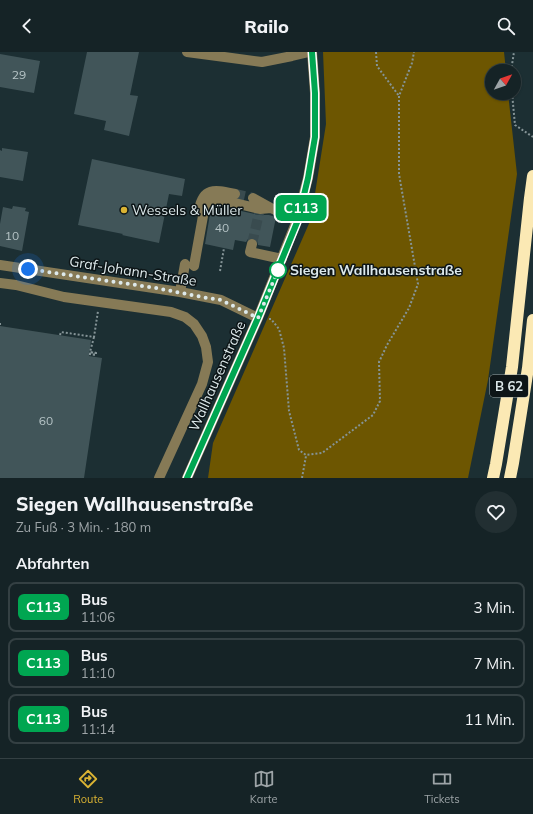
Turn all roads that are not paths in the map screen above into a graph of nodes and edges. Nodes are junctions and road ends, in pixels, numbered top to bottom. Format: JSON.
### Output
{"nodes":[{"id":1,"x":187,"y":52,"type":"edge"},
{"id":2,"x":310,"y":52,"type":"edge"},
{"id":3,"x":533,"y":176,"type":"edge"},
{"id":4,"x":235,"y":194,"type":"tunnel mouth"},
{"id":5,"x":254,"y":198,"type":"tunnel mouth"},
{"id":6,"x":271,"y":208,"type":"junction"},
{"id":7,"x":298,"y":220,"type":"junction"},
{"id":8,"x":252,"y":244,"type":"dead end"},
{"id":9,"x":282,"y":259,"type":"junction"},
{"id":10,"x":189,"y":265,"type":"junction"},
{"id":11,"x":0,"y":266,"type":"edge"},
{"id":12,"x":0,"y":283,"type":"edge"},
{"id":13,"x":180,"y":292,"type":"junction"},
{"id":14,"x":258,"y":318,"type":"junction"},
{"id":15,"x":533,"y":320,"type":"edge"},
{"id":16,"x":159,"y":478,"type":"edge"},
{"id":17,"x":186,"y":478,"type":"edge"},
{"id":18,"x":493,"y":478,"type":"edge"},
{"id":19,"x":510,"y":478,"type":"edge"}],
"edges":[{"from":1,"to":2,"type":"street"},
{"from":2,"to":7,"type":"street","name":"Wallhausenstraße"},
{"from":3,"to":18,"type":"highway","number":"B 62"},
{"from":4,"to":10,"type":"street"},
{"from":5,"to":6,"type":"street"},
{"from":6,"to":7,"type":"street"},
{"from":6,"to":10,"type":"street"},
{"from":7,"to":9,"type":"street","name":"Wallhausenstraße"},
{"from":8,"to":9,"type":"street"},
{"from":9,"to":14,"type":"street","name":"Wallhausenstraße"},
{"from":10,"to":13,"type":"street"},
{"from":11,"to":13,"type":"street","name":"Graf-Johann-Straße"},
{"from":12,"to":16,"type":"street"},
{"from":13,"to":14,"type":"street","name":"Graf-Johann-Straße"},
{"from":14,"to":17,"type":"street","name":"Wallhausenstraße"},
{"from":15,"to":19,"type":"highway","number":"B 62"}]}
